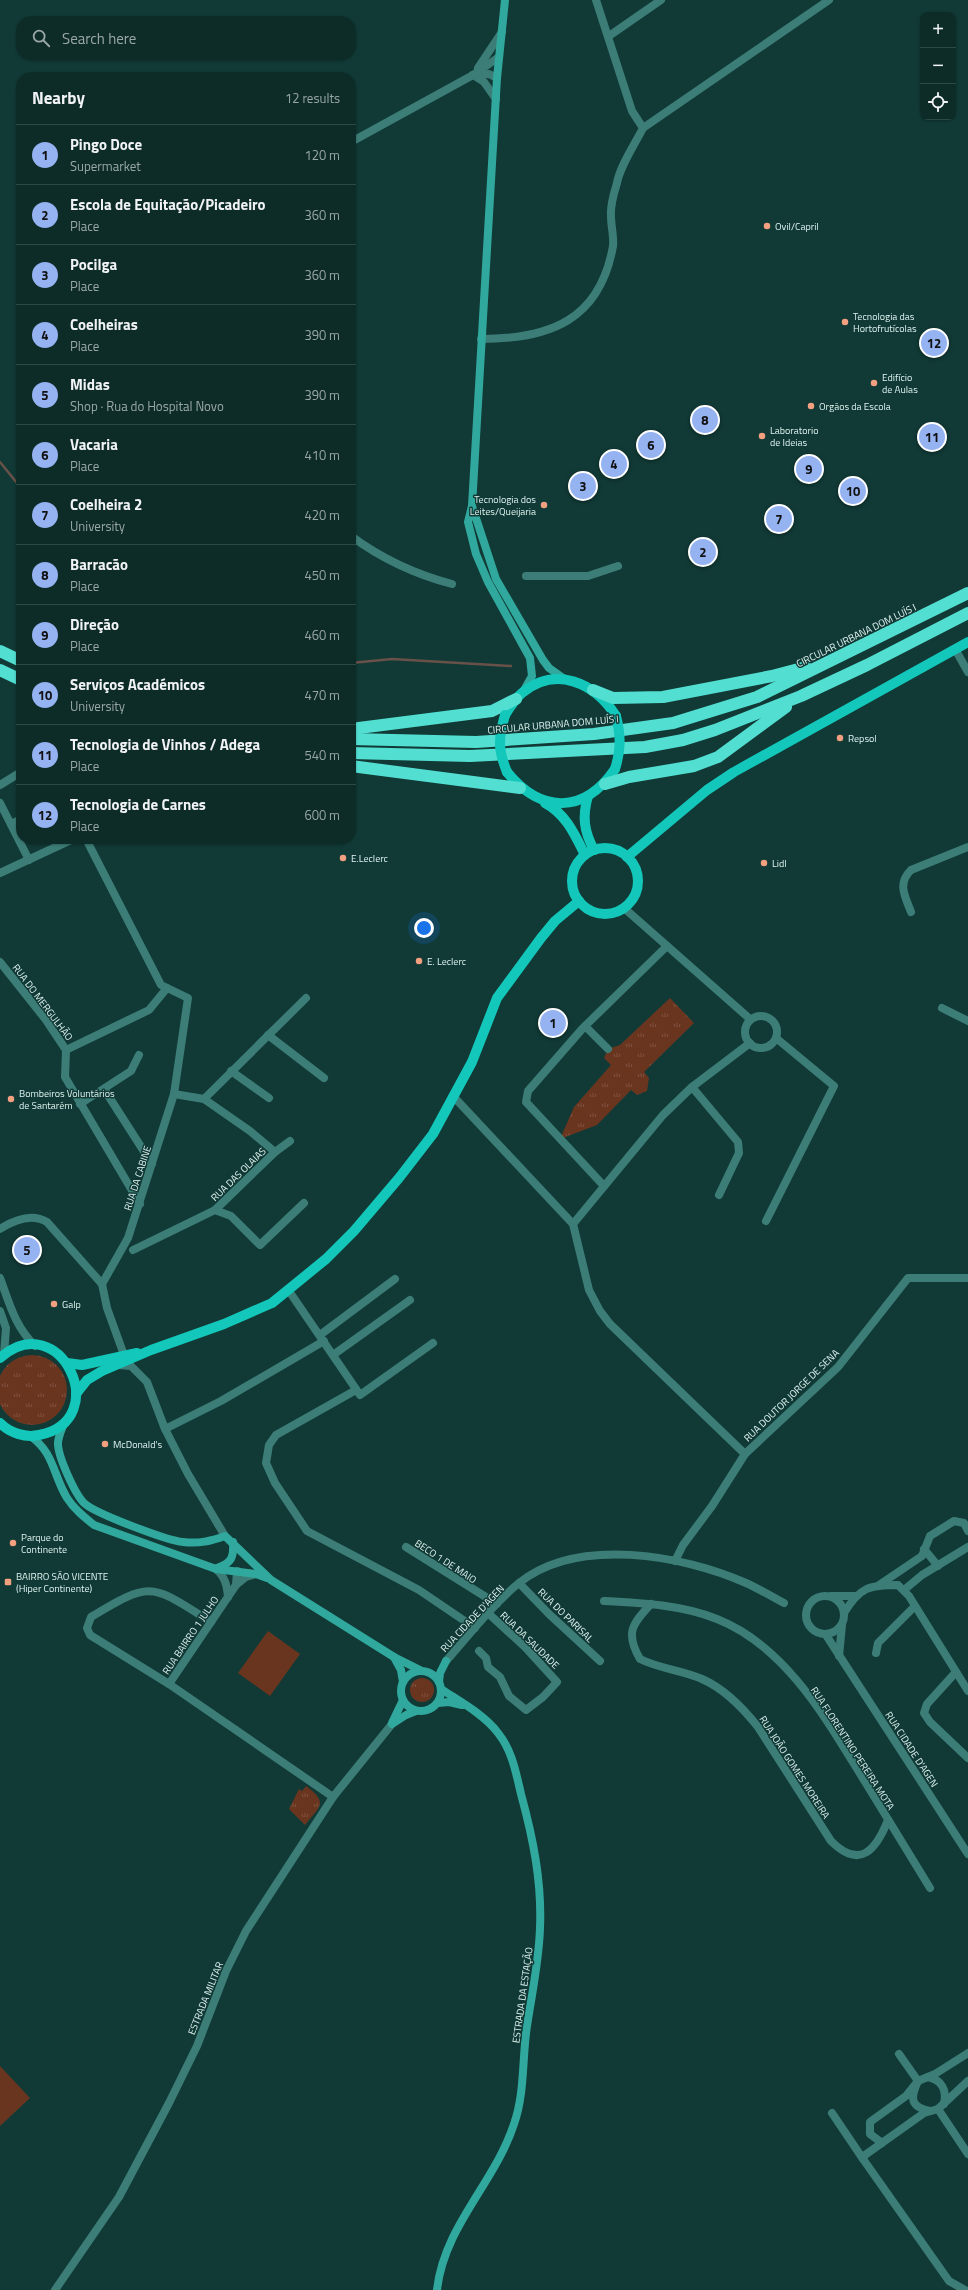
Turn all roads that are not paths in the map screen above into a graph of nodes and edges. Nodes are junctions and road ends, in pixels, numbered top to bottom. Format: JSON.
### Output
{"nodes":[{"id":1,"x":505,"y":0,"type":"edge"},
{"id":2,"x":596,"y":0,"type":"edge"},
{"id":3,"x":661,"y":0,"type":"edge"},
{"id":4,"x":829,"y":0,"type":"edge"},
{"id":5,"x":502,"y":32,"type":"junction"},
{"id":6,"x":609,"y":36,"type":"junction"},
{"id":7,"x":499,"y":57,"type":"junction"},
{"id":8,"x":473,"y":75,"type":"junction"},
{"id":9,"x":498,"y":78,"type":"junction"},
{"id":10,"x":496,"y":99,"type":"junction"},
{"id":11,"x":643,"y":128,"type":"junction"},
{"id":12,"x":356,"y":139,"type":"edge"},
{"id":13,"x":481,"y":339,"type":"junction"},
{"id":14,"x":356,"y":540,"type":"edge"},
{"id":15,"x":618,"y":566,"type":"dead end"},
{"id":16,"x":526,"y":576,"type":"dead end"},
{"id":17,"x":452,"y":584,"type":"dead end"},
{"id":18,"x":968,"y":593,"type":"edge"},
{"id":19,"x":505,"y":604,"type":"junction"},
{"id":20,"x":968,"y":613,"type":"edge"},
{"id":21,"x":968,"y":642,"type":"edge"},
{"id":22,"x":955,"y":649,"type":"junction"},
{"id":23,"x":0,"y":651,"type":"edge"},
{"id":24,"x":16,"y":659,"type":"edge"},
{"id":25,"x":832,"y":659,"type":"junction"},
{"id":26,"x":0,"y":670,"type":"edge"},
{"id":27,"x":968,"y":672,"type":"edge"},
{"id":28,"x":16,"y":678,"type":"edge"},
{"id":29,"x":566,"y":680,"type":"junction"},
{"id":30,"x":593,"y":690,"type":"junction"},
{"id":31,"x":519,"y":696,"type":"junction"},
{"id":32,"x":801,"y":696,"type":"junction"},
{"id":33,"x":356,"y":729,"type":"edge"},
{"id":34,"x":356,"y":739,"type":"edge"},
{"id":35,"x":356,"y":753,"type":"edge"},
{"id":36,"x":356,"y":767,"type":"edge"},
{"id":37,"x":16,"y":775,"type":"edge"},
{"id":38,"x":0,"y":784,"type":"edge"},
{"id":39,"x":605,"y":784,"type":"junction"},
{"id":40,"x":520,"y":788,"type":"junction"},
{"id":41,"x":588,"y":796,"type":"junction"},
{"id":42,"x":535,"y":798,"type":"junction"},
{"id":43,"x":0,"y":802,"type":"edge"},
{"id":44,"x":16,"y":822,"type":"edge"},
{"id":45,"x":11,"y":824,"type":"junction"},
{"id":46,"x":16,"y":834,"type":"edge"},
{"id":47,"x":21,"y":844,"type":"edge"},
{"id":48,"x":63,"y":844,"type":"edge"},
{"id":49,"x":89,"y":844,"type":"edge"},
{"id":50,"x":968,"y":847,"type":"edge"},
{"id":51,"x":589,"y":853,"type":"junction"},
{"id":52,"x":627,"y":857,"type":"junction"},
{"id":53,"x":29,"y":860,"type":"junction"},
{"id":54,"x":0,"y":873,"type":"edge"},
{"id":55,"x":579,"y":901,"type":"junction"},
{"id":56,"x":624,"y":908,"type":"junction"},
{"id":57,"x":911,"y":912,"type":"dead end"},
{"id":58,"x":667,"y":946,"type":"junction"},
{"id":59,"x":0,"y":962,"type":"edge"},
{"id":60,"x":167,"y":988,"type":"junction"},
{"id":61,"x":306,"y":998,"type":"dead end"},
{"id":62,"x":942,"y":1008,"type":"dead end"},
{"id":63,"x":750,"y":1019,"type":"junction"},
{"id":64,"x":968,"y":1021,"type":"edge"},
{"id":65,"x":585,"y":1026,"type":"junction"},
{"id":66,"x":268,"y":1035,"type":"junction"},
{"id":67,"x":776,"y":1038,"type":"junction"},
{"id":68,"x":750,"y":1043,"type":"junction"},
{"id":69,"x":608,"y":1049,"type":"dead end"},
{"id":70,"x":66,"y":1050,"type":"junction"},
{"id":71,"x":139,"y":1055,"type":"dead end"},
{"id":72,"x":231,"y":1071,"type":"junction"},
{"id":73,"x":324,"y":1078,"type":"dead end"},
{"id":74,"x":692,"y":1086,"type":"junction"},
{"id":75,"x":104,"y":1088,"type":"junction"},
{"id":76,"x":174,"y":1094,"type":"junction"},
{"id":77,"x":453,"y":1096,"type":"junction"},
{"id":78,"x":268,"y":1098,"type":"dead end"},
{"id":79,"x":204,"y":1099,"type":"junction"},
{"id":80,"x":80,"y":1104,"type":"junction"},
{"id":81,"x":290,"y":1141,"type":"dead end"},
{"id":82,"x":275,"y":1152,"type":"junction"},
{"id":83,"x":152,"y":1164,"type":"junction"},
{"id":84,"x":604,"y":1186,"type":"junction"},
{"id":85,"x":719,"y":1195,"type":"dead end"},
{"id":86,"x":304,"y":1203,"type":"dead end"},
{"id":87,"x":140,"y":1204,"type":"junction"},
{"id":88,"x":215,"y":1210,"type":"junction"},
{"id":89,"x":766,"y":1221,"type":"dead end"},
{"id":90,"x":573,"y":1224,"type":"junction"},
{"id":91,"x":2,"y":1227,"type":"edge"},
{"id":92,"x":132,"y":1250,"type":"dead end"},
{"id":93,"x":0,"y":1278,"type":"edge"},
{"id":94,"x":968,"y":1278,"type":"edge"},
{"id":95,"x":395,"y":1279,"type":"dead end"},
{"id":96,"x":102,"y":1284,"type":"junction"},
{"id":97,"x":289,"y":1291,"type":"junction"},
{"id":98,"x":410,"y":1300,"type":"dead end"},
{"id":99,"x":0,"y":1311,"type":"edge"},
{"id":100,"x":322,"y":1338,"type":"junction"},
{"id":101,"x":433,"y":1343,"type":"dead end"},
{"id":102,"x":35,"y":1346,"type":"junction"},
{"id":103,"x":333,"y":1354,"type":"junction"},
{"id":104,"x":2,"y":1356,"type":"edge"},
{"id":105,"x":122,"y":1360,"type":"junction"},
{"id":106,"x":67,"y":1363,"type":"junction"},
{"id":107,"x":356,"y":1390,"type":"junction"},
{"id":108,"x":76,"y":1394,"type":"junction"},
{"id":109,"x":66,"y":1419,"type":"junction"},
{"id":110,"x":0,"y":1423,"type":"edge"},
{"id":111,"x":165,"y":1429,"type":"junction"},
{"id":112,"x":30,"y":1436,"type":"junction"},
{"id":113,"x":745,"y":1454,"type":"junction"},
{"id":114,"x":968,"y":1531,"type":"edge"},
{"id":115,"x":225,"y":1536,"type":"junction"},
{"id":116,"x":233,"y":1542,"type":"junction"},
{"id":117,"x":406,"y":1547,"type":"dead end"},
{"id":118,"x":968,"y":1547,"type":"edge"},
{"id":119,"x":924,"y":1549,"type":"junction"},
{"id":120,"x":675,"y":1561,"type":"junction"},
{"id":121,"x":938,"y":1566,"type":"junction"},
{"id":122,"x":216,"y":1569,"type":"junction"},
{"id":123,"x":237,"y":1571,"type":"junction"},
{"id":124,"x":256,"y":1574,"type":"junction"},
{"id":125,"x":271,"y":1580,"type":"junction"},
{"id":126,"x":519,"y":1583,"type":"junction"},
{"id":127,"x":236,"y":1585,"type":"junction"},
{"id":128,"x":879,"y":1585,"type":"junction"},
{"id":129,"x":904,"y":1590,"type":"junction"},
{"id":130,"x":829,"y":1596,"type":"junction"},
{"id":131,"x":854,"y":1596,"type":"junction"},
{"id":132,"x":228,"y":1597,"type":"junction"},
{"id":133,"x":604,"y":1601,"type":"dead end"},
{"id":134,"x":784,"y":1603,"type":"dead end"},
{"id":135,"x":497,"y":1604,"type":"junction"},
{"id":136,"x":651,"y":1604,"type":"junction"},
{"id":137,"x":915,"y":1606,"type":"junction"},
{"id":138,"x":844,"y":1613,"type":"junction"},
{"id":139,"x":488,"y":1614,"type":"junction"},
{"id":140,"x":211,"y":1622,"type":"junction"},
{"id":141,"x":842,"y":1624,"type":"junction"},
{"id":142,"x":475,"y":1628,"type":"junction"},
{"id":143,"x":826,"y":1635,"type":"junction"},
{"id":144,"x":479,"y":1651,"type":"dead end"},
{"id":145,"x":876,"y":1653,"type":"dead end"},
{"id":146,"x":839,"y":1656,"type":"junction"},
{"id":147,"x":394,"y":1657,"type":"junction"},
{"id":148,"x":446,"y":1661,"type":"junction"},
{"id":149,"x":600,"y":1661,"type":"dead end"},
{"id":150,"x":424,"y":1671,"type":"junction"},
{"id":151,"x":956,"y":1672,"type":"junction"},
{"id":152,"x":403,"y":1682,"type":"junction"},
{"id":153,"x":169,"y":1684,"type":"junction"},
{"id":154,"x":440,"y":1686,"type":"junction"},
{"id":155,"x":968,"y":1691,"type":"edge"},
{"id":156,"x":403,"y":1700,"type":"junction"},
{"id":157,"x":438,"y":1703,"type":"junction"},
{"id":158,"x":465,"y":1706,"type":"junction"},
{"id":159,"x":416,"y":1711,"type":"junction"},
{"id":160,"x":392,"y":1724,"type":"junction"},
{"id":161,"x":968,"y":1758,"type":"edge"},
{"id":162,"x":333,"y":1797,"type":"junction"},
{"id":163,"x":888,"y":1820,"type":"junction"},
{"id":164,"x":965,"y":1843,"type":"edge"},
{"id":165,"x":968,"y":1854,"type":"edge"},
{"id":166,"x":930,"y":1888,"type":"dead end"},
{"id":167,"x":968,"y":2053,"type":"edge"},
{"id":168,"x":900,"y":2054,"type":"dead end"},
{"id":169,"x":928,"y":2077,"type":"junction"},
{"id":170,"x":918,"y":2081,"type":"junction"},
{"id":171,"x":968,"y":2081,"type":"edge"},
{"id":172,"x":938,"y":2108,"type":"junction"},
{"id":173,"x":832,"y":2113,"type":"dead end"},
{"id":174,"x":882,"y":2143,"type":"junction"},
{"id":175,"x":968,"y":2154,"type":"edge"},
{"id":176,"x":863,"y":2159,"type":"junction"},
{"id":177,"x":55,"y":2290,"type":"edge"},
{"id":178,"x":437,"y":2290,"type":"edge"},
{"id":179,"x":965,"y":2290,"type":"edge"}],
"edges":[{"from":1,"to":5,"type":"street"},
{"from":2,"to":6,"type":"street"},
{"from":3,"to":6,"type":"street"},
{"from":4,"to":11,"type":"street"},
{"from":5,"to":7,"type":"street"},
{"from":5,"to":8,"type":"street"},
{"from":6,"to":11,"type":"street"},
{"from":7,"to":8,"type":"street"},
{"from":7,"to":9,"type":"street"},
{"from":8,"to":9,"type":"street"},
{"from":8,"to":10,"type":"street"},
{"from":8,"to":12,"type":"street"},
{"from":9,"to":10,"type":"street"},
{"from":10,"to":13,"type":"street"},
{"from":11,"to":13,"type":"street"},
{"from":13,"to":19,"type":"street"},
{"from":14,"to":17,"type":"street"},
{"from":15,"to":16,"type":"street"},
{"from":18,"to":25,"type":"highway","name":"CIRCULAR URBANA DOM LUÍS I"},
{"from":19,"to":29,"type":"street"},
{"from":19,"to":31,"type":"street"},
{"from":20,"to":32,"type":"highway"},
{"from":21,"to":22,"type":"main road"},
{"from":22,"to":27,"type":"street"},
{"from":22,"to":52,"type":"main road"},
{"from":23,"to":24,"type":"highway"},
{"from":25,"to":30,"type":"highway"},
{"from":25,"to":34,"type":"highway","name":"CIRCULAR URBANA DOM LUÍS I"},
{"from":26,"to":28,"type":"highway"},
{"from":29,"to":30,"type":"main road"},
{"from":29,"to":31,"type":"main road"},
{"from":30,"to":39,"type":"main road","bridge":true},
{"from":31,"to":33,"type":"highway"},
{"from":31,"to":40,"type":"main road","bridge":true},
{"from":32,"to":35,"type":"highway"},
{"from":32,"to":39,"type":"highway"},
{"from":36,"to":40,"type":"highway"},
{"from":37,"to":38,"type":"street"},
{"from":39,"to":41,"type":"main road"},
{"from":40,"to":42,"type":"main road"},
{"from":41,"to":42,"type":"main road"},
{"from":41,"to":51,"type":"main road"},
{"from":42,"to":51,"type":"main road"},
{"from":43,"to":45,"type":"street"},
{"from":44,"to":45,"type":"street"},
{"from":45,"to":46,"type":"street"},
{"from":47,"to":53,"type":"street"},
{"from":48,"to":53,"type":"street"},
{"from":49,"to":60,"type":"street"},
{"from":50,"to":57,"type":"street"},
{"from":51,"to":52,"type":"main road"},
{"from":51,"to":55,"type":"main road"},
{"from":52,"to":56,"type":"main road"},
{"from":53,"to":54,"type":"street"},
{"from":55,"to":56,"type":"main road"},
{"from":55,"to":77,"type":"main road"},
{"from":56,"to":58,"type":"street"},
{"from":58,"to":63,"type":"street"},
{"from":58,"to":65,"type":"street"},
{"from":59,"to":70,"type":"street","name":"RUA DO MERGULHÃO"},
{"from":60,"to":70,"type":"street"},
{"from":60,"to":76,"type":"street","name":"RUA DA CABINE"},
{"from":61,"to":66,"type":"street"},
{"from":62,"to":64,"type":"street"},
{"from":63,"to":67,"type":"street"},
{"from":63,"to":68,"type":"street"},
{"from":65,"to":69,"type":"street"},
{"from":65,"to":84,"type":"street"},
{"from":66,"to":72,"type":"street"},
{"from":66,"to":73,"type":"street"},
{"from":67,"to":68,"type":"street"},
{"from":67,"to":89,"type":"street"},
{"from":68,"to":74,"type":"street"},
{"from":70,"to":80,"type":"street","name":"RUA DO MERGULHÃO"},
{"from":71,"to":75,"type":"street"},
{"from":72,"to":78,"type":"street"},
{"from":72,"to":79,"type":"street"},
{"from":74,"to":84,"type":"street"},
{"from":74,"to":85,"type":"street"},
{"from":75,"to":80,"type":"street"},
{"from":75,"to":83,"type":"street"},
{"from":76,"to":79,"type":"street"},
{"from":76,"to":83,"type":"street","name":"RUA DA CABINE"},
{"from":77,"to":90,"type":"street"},
{"from":77,"to":97,"type":"main road"},
{"from":79,"to":82,"type":"street"},
{"from":80,"to":87,"type":"street","name":"RUA DO MERGULHÃO"},
{"from":81,"to":82,"type":"street","name":"RUA DAS OLAIAS"},
{"from":82,"to":88,"type":"street","name":"RUA DAS OLAIAS"},
{"from":83,"to":87,"type":"street","name":"RUA DA CABINE"},
{"from":84,"to":90,"type":"street"},
{"from":86,"to":88,"type":"street"},
{"from":87,"to":96,"type":"street","name":"RUA DA CABINE"},
{"from":88,"to":92,"type":"street","name":"RUA DAS OLAIAS"},
{"from":90,"to":113,"type":"street"},
{"from":91,"to":96,"type":"street"},
{"from":93,"to":102,"type":"street"},
{"from":94,"to":113,"type":"street","name":"RUA DOUTOR JORGE DE SENA"},
{"from":95,"to":100,"type":"street"},
{"from":96,"to":105,"type":"street"},
{"from":97,"to":100,"type":"street"},
{"from":97,"to":105,"type":"main road"},
{"from":98,"to":103,"type":"street"},
{"from":99,"to":104,"type":"street"},
{"from":100,"to":103,"type":"street"},
{"from":100,"to":111,"type":"street"},
{"from":101,"to":107,"type":"street"},
{"from":102,"to":104,"type":"main road"},
{"from":102,"to":106,"type":"main road"},
{"from":103,"to":107,"type":"street"},
{"from":105,"to":106,"type":"main road"},
{"from":105,"to":108,"type":"main road"},
{"from":105,"to":111,"type":"street"},
{"from":106,"to":108,"type":"main road"},
{"from":107,"to":142,"type":"street"},
{"from":108,"to":109,"type":"main road"},
{"from":109,"to":112,"type":"main road"},
{"from":109,"to":115,"type":"street"},
{"from":110,"to":112,"type":"main road"},
{"from":111,"to":115,"type":"street"},
{"from":112,"to":122,"type":"street"},
{"from":113,"to":120,"type":"street","name":"RUA DOUTOR JORGE DE SENA"},
{"from":114,"to":119,"type":"street"},
{"from":115,"to":116,"type":"street"},
{"from":116,"to":122,"type":"street"},
{"from":116,"to":125,"type":"street"},
{"from":117,"to":135,"type":"street","name":"BECO 1 DE MAIO"},
{"from":118,"to":121,"type":"street"},
{"from":119,"to":121,"type":"street"},
{"from":119,"to":128,"type":"street"},
{"from":120,"to":126,"type":"street","name":"RUA CIDADE D'AGEN"},
{"from":120,"to":134,"type":"street","name":"RUA CIDADE D'AGEN"},
{"from":121,"to":129,"type":"street"},
{"from":122,"to":123,"type":"street"},
{"from":122,"to":132,"type":"street"},
{"from":123,"to":124,"type":"street"},
{"from":123,"to":127,"type":"street"},
{"from":124,"to":125,"type":"street"},
{"from":124,"to":127,"type":"street"},
{"from":125,"to":147,"type":"street"},
{"from":126,"to":135,"type":"street","name":"RUA CIDADE D'AGEN"},
{"from":126,"to":149,"type":"street","name":"RUA DO PARISAL"},
{"from":127,"to":132,"type":"street","name":"RUA BAIRRO 1 JULHO"},
{"from":128,"to":129,"type":"street"},
{"from":128,"to":131,"type":"street"},
{"from":129,"to":137,"type":"street"},
{"from":130,"to":131,"type":"street"},
{"from":130,"to":138,"type":"street"},
{"from":130,"to":143,"type":"street"},
{"from":131,"to":138,"type":"street"},
{"from":132,"to":140,"type":"street","name":"RUA BAIRRO 1 JULHO"},
{"from":133,"to":136,"type":"street","name":"RUA FLORENTINO PEREIRA MOTA"},
{"from":135,"to":139,"type":"street","name":"RUA CIDADE D'AGEN"},
{"from":136,"to":163,"type":"street","name":"RUA FLORENTINO PEREIRA MOTA"},
{"from":136,"to":163,"type":"street","name":"RUA JOÃO GOMES MOREIRA"},
{"from":137,"to":145,"type":"street"},
{"from":137,"to":151,"type":"street"},
{"from":138,"to":141,"type":"street"},
{"from":139,"to":142,"type":"street","name":"RUA CIDADE D'AGEN"},
{"from":139,"to":144,"type":"street","name":"RUA DA SAUDADE"},
{"from":140,"to":153,"type":"street","name":"RUA BAIRRO 1 JULHO"},
{"from":140,"to":153,"type":"street"},
{"from":141,"to":143,"type":"street"},
{"from":141,"to":146,"type":"street"},
{"from":142,"to":148,"type":"street","name":"RUA CIDADE D'AGEN"},
{"from":143,"to":146,"type":"street","name":"RUA CIDADE D'AGEN"},
{"from":146,"to":164,"type":"street","name":"RUA CIDADE D'AGEN"},
{"from":147,"to":150,"type":"street"},
{"from":147,"to":152,"type":"street"},
{"from":148,"to":150,"type":"street","name":"RUA CIDADE D'AGEN"},
{"from":148,"to":154,"type":"street","name":"RUA CIDADE D'AGEN"},
{"from":150,"to":152,"type":"street"},
{"from":150,"to":154,"type":"street"},
{"from":151,"to":155,"type":"street"},
{"from":151,"to":161,"type":"street"},
{"from":152,"to":156,"type":"street"},
{"from":153,"to":162,"type":"street"},
{"from":154,"to":157,"type":"street"},
{"from":154,"to":158,"type":"street","name":"ESTRADA DA ESTAÇÃO"},
{"from":156,"to":159,"type":"street"},
{"from":156,"to":160,"type":"street","name":"ESTRADA MILITAR"},
{"from":157,"to":158,"type":"street","name":"ESTRADA DA ESTAÇÃO"},
{"from":157,"to":159,"type":"street"},
{"from":158,"to":178,"type":"street","name":"ESTRADA DA ESTAÇÃO"},
{"from":159,"to":160,"type":"street","name":"ESTRADA MILITAR"},
{"from":160,"to":162,"type":"street","name":"ESTRADA MILITAR"},
{"from":162,"to":177,"type":"street","name":"ESTRADA MILITAR"},
{"from":163,"to":166,"type":"street","name":"RUA FLORENTINO PEREIRA MOTA"},
{"from":164,"to":165,"type":"street","name":"RUA CIDADE D'AGEN"},
{"from":167,"to":169,"type":"street"},
{"from":168,"to":170,"type":"street"},
{"from":169,"to":170,"type":"street"},
{"from":169,"to":172,"type":"street"},
{"from":170,"to":172,"type":"street"},
{"from":170,"to":174,"type":"street"},
{"from":171,"to":172,"type":"street"},
{"from":172,"to":174,"type":"street"},
{"from":172,"to":175,"type":"street"},
{"from":173,"to":176,"type":"street"},
{"from":174,"to":176,"type":"street"},
{"from":176,"to":179,"type":"street"}]}
